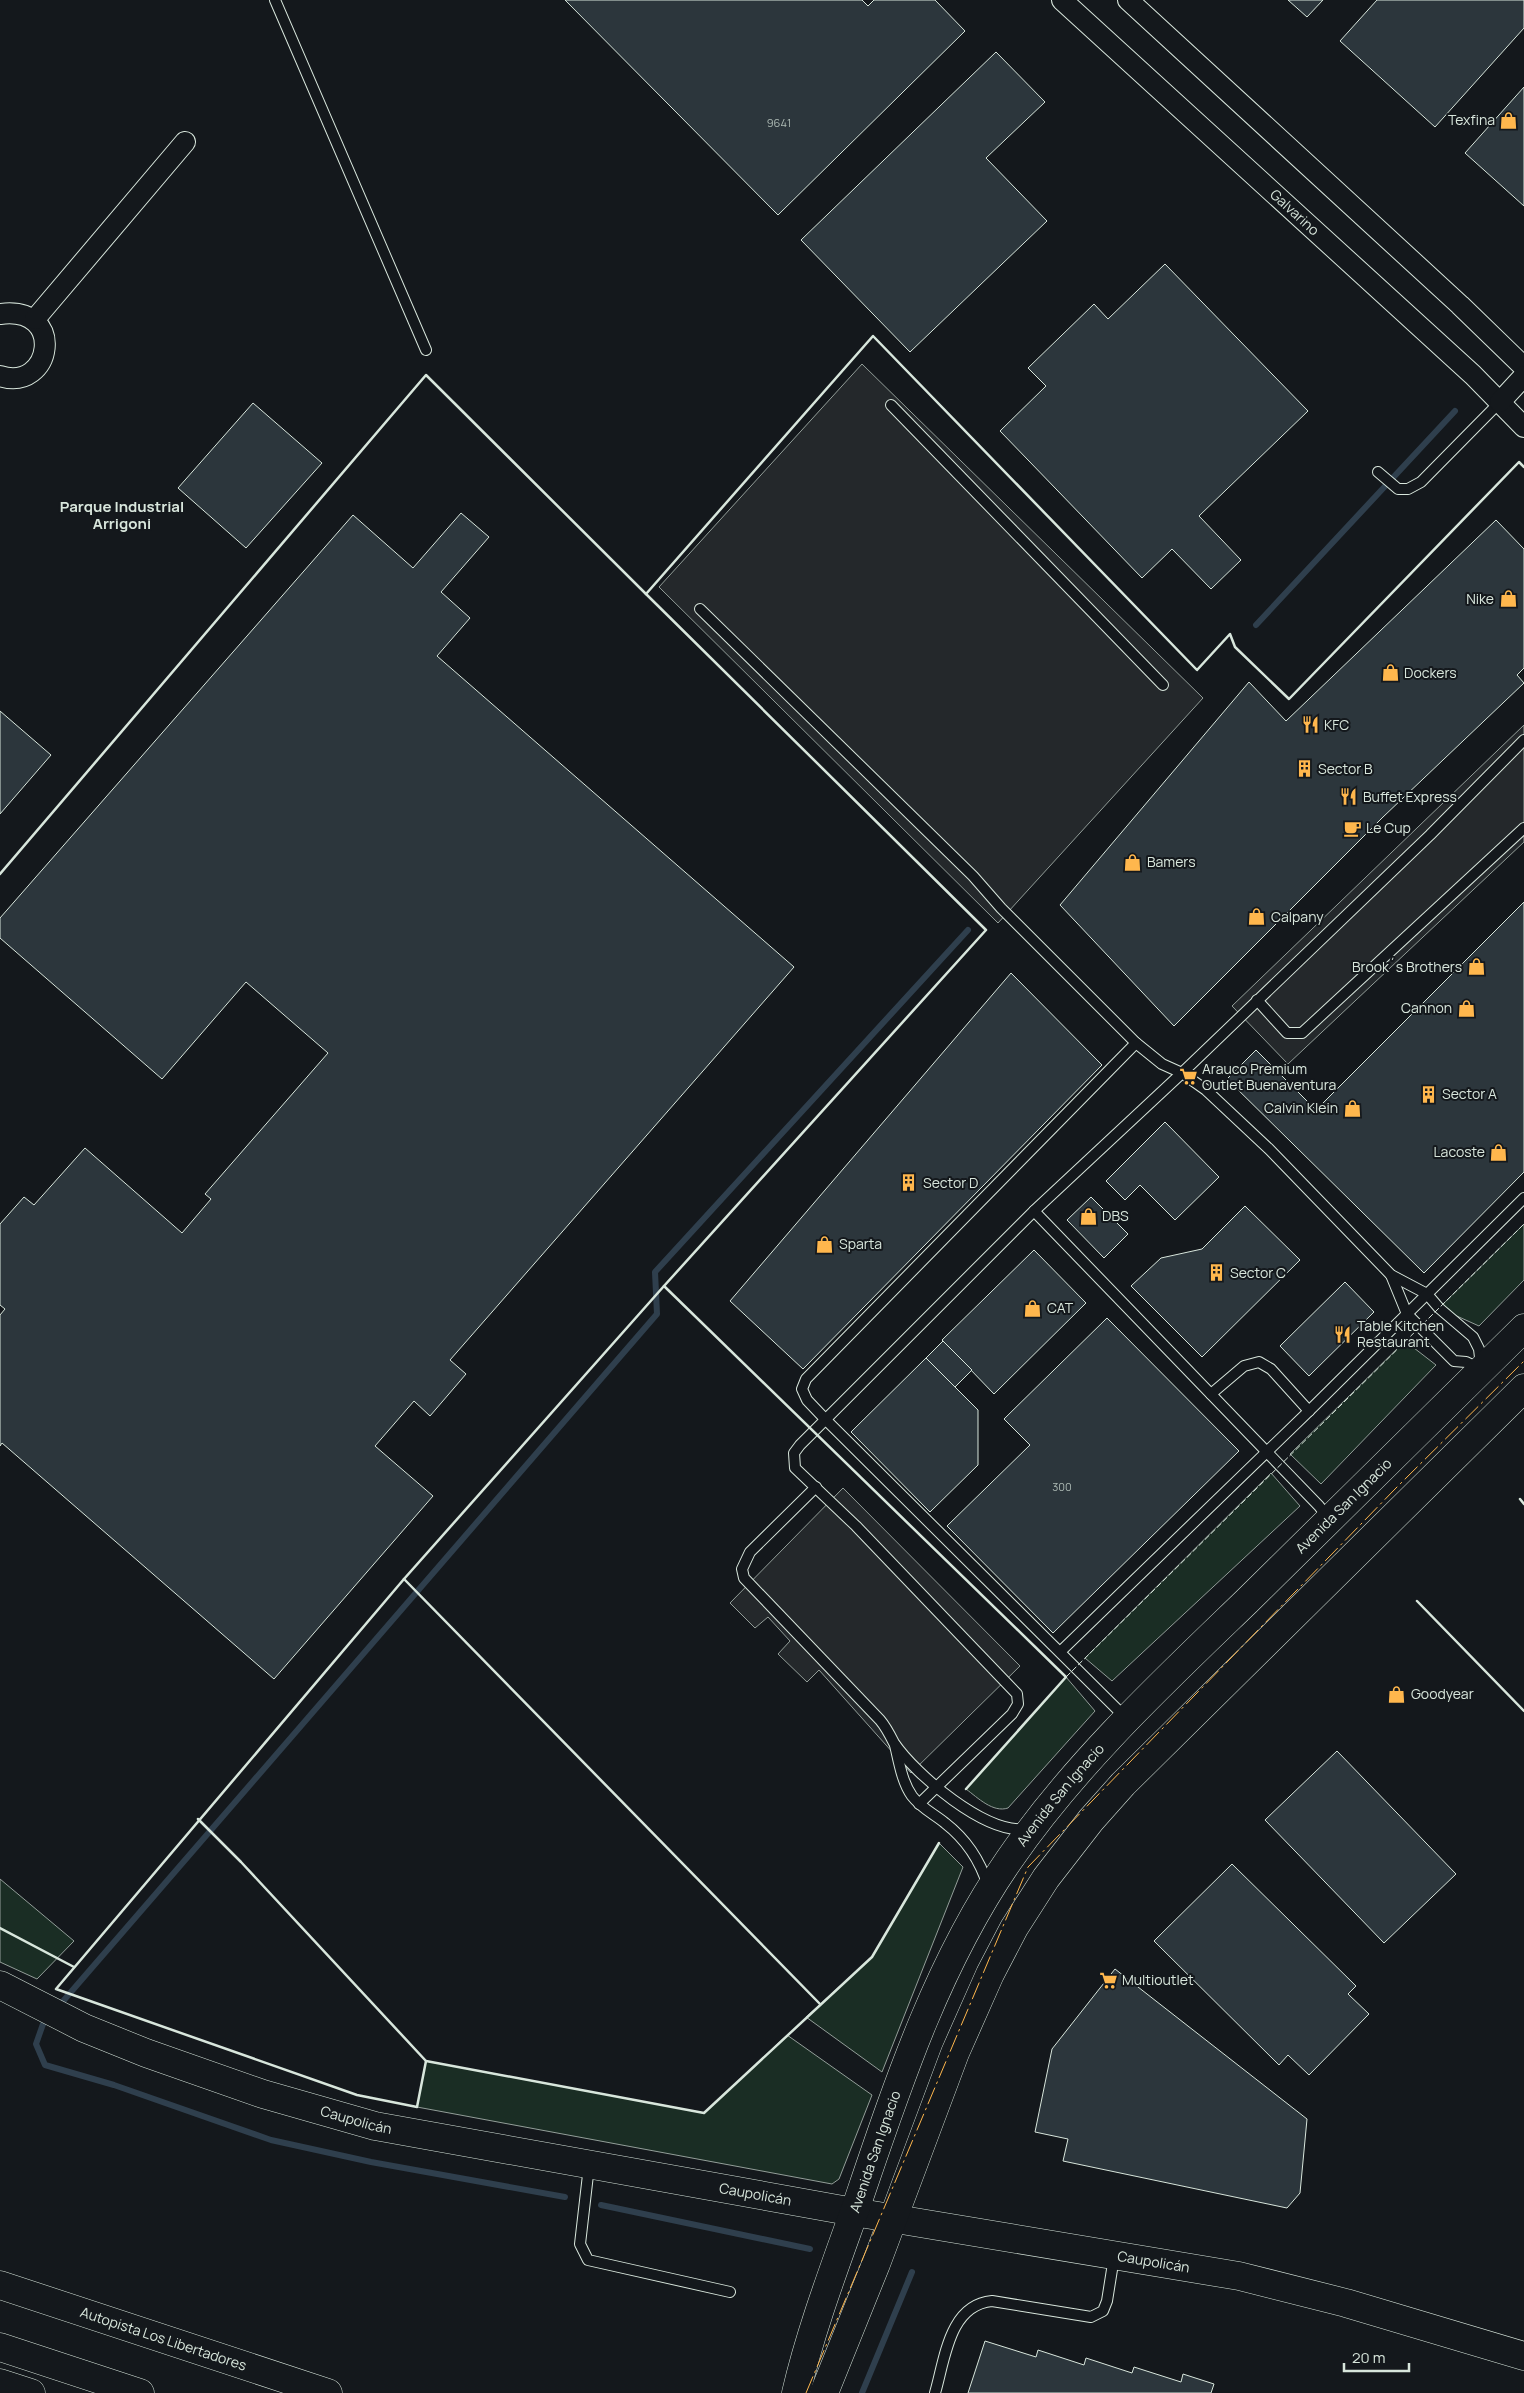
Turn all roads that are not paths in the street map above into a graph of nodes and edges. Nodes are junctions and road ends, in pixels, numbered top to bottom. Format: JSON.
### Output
{"nodes":[{"id":1,"x":275,"y":0,"type":"edge"},
{"id":2,"x":1062,"y":0,"type":"edge"},
{"id":3,"x":1128,"y":0,"type":"edge"},
{"id":4,"x":185,"y":142,"type":"dead end"},
{"id":5,"x":0,"y":314,"type":"edge"},
{"id":6,"x":35,"y":319,"type":"junction"},
{"id":7,"x":426,"y":350,"type":"dead end"},
{"id":8,"x":1524,"y":367,"type":"edge"},
{"id":9,"x":0,"y":376,"type":"edge"},
{"id":10,"x":1524,"y":376,"type":"edge"},
{"id":11,"x":1500,"y":402,"type":"junction"},
{"id":12,"x":891,"y":404,"type":"dead end"},
{"id":13,"x":1524,"y":427,"type":"edge"},
{"id":14,"x":1378,"y":472,"type":"dead end"},
{"id":15,"x":700,"y":609,"type":"dead end"},
{"id":16,"x":1164,"y":685,"type":"dead end"},
{"id":17,"x":1524,"y":740,"type":"edge"},
{"id":18,"x":1524,"y":828,"type":"edge"},
{"id":19,"x":1257,"y":1000,"type":"junction"},
{"id":20,"x":1136,"y":1043,"type":"junction"},
{"id":21,"x":1182,"y":1073,"type":"junction"},
{"id":22,"x":1524,"y":1198,"type":"edge"},
{"id":23,"x":1034,"y":1211,"type":"junction"},
{"id":24,"x":1391,"y":1275,"type":"junction"},
{"id":25,"x":1427,"y":1294,"type":"junction"},
{"id":26,"x":1407,"y":1314,"type":"junction"},
{"id":27,"x":1524,"y":1328,"type":"edge"},
{"id":28,"x":1482,"y":1369,"type":"junction"},
{"id":29,"x":1524,"y":1388,"type":"edge"},
{"id":30,"x":1211,"y":1394,"type":"junction"},
{"id":31,"x":1309,"y":1411,"type":"junction"},
{"id":32,"x":826,"y":1420,"type":"junction"},
{"id":33,"x":1266,"y":1452,"type":"junction"},
{"id":34,"x":816,"y":1487,"type":"junction"},
{"id":35,"x":1329,"y":1520,"type":"junction"},
{"id":36,"x":1278,"y":1570,"type":"junction"},
{"id":37,"x":1309,"y":1601,"type":"junction"},
{"id":38,"x":1060,"y":1651,"type":"junction"},
{"id":39,"x":1186,"y":1660,"type":"junction"},
{"id":40,"x":1217,"y":1691,"type":"junction"},
{"id":41,"x":1127,"y":1720,"type":"junction"},
{"id":42,"x":895,"y":1744,"type":"junction"},
{"id":43,"x":936,"y":1786,"type":"junction"},
{"id":44,"x":919,"y":1804,"type":"junction"},
{"id":45,"x":1032,"y":1828,"type":"junction"},
{"id":46,"x":990,"y":1891,"type":"junction"},
{"id":47,"x":0,"y":1985,"type":"edge"},
{"id":48,"x":886,"y":2120,"type":"junction"},
{"id":49,"x":925,"y":2130,"type":"junction"},
{"id":50,"x":589,"y":2165,"type":"junction"},
{"id":51,"x":854,"y":2212,"type":"junction"},
{"id":52,"x":892,"y":2217,"type":"junction"},
{"id":53,"x":1114,"y":2255,"type":"junction"},
{"id":54,"x":0,"y":2285,"type":"edge"},
{"id":55,"x":730,"y":2292,"type":"dead end"},
{"id":56,"x":0,"y":2346,"type":"edge"},
{"id":57,"x":1524,"y":2356,"type":"edge"},
{"id":58,"x":0,"y":2383,"type":"edge"},
{"id":59,"x":31,"y":2393,"type":"edge"},
{"id":60,"x":140,"y":2393,"type":"edge"},
{"id":61,"x":328,"y":2393,"type":"edge"},
{"id":62,"x":796,"y":2393,"type":"edge"},
{"id":63,"x":824,"y":2393,"type":"edge"},
{"id":64,"x":935,"y":2393,"type":"edge"}],
"edges":[{"from":1,"to":7,"type":"lane"},
{"from":2,"to":11,"type":"street","name":"Galvarino"},
{"from":3,"to":8,"type":"street"},
{"from":4,"to":6,"type":"street"},
{"from":5,"to":6,"type":"street"},
{"from":6,"to":9,"type":"street"},
{"from":10,"to":11,"type":"street"},
{"from":11,"to":13,"type":"street","name":"Galvarino"},
{"from":11,"to":14,"type":"lane"},
{"from":12,"to":16,"type":"lane"},
{"from":15,"to":20,"type":"lane"},
{"from":17,"to":19,"type":"lane"},
{"from":18,"to":19,"type":"lane"},
{"from":19,"to":21,"type":"lane"},
{"from":20,"to":21,"type":"lane"},
{"from":20,"to":32,"type":"lane"},
{"from":21,"to":23,"type":"lane"},
{"from":21,"to":24,"type":"lane"},
{"from":22,"to":25,"type":"lane"},
{"from":23,"to":30,"type":"lane"},
{"from":23,"to":32,"type":"lane"},
{"from":24,"to":25,"type":"lane"},
{"from":24,"to":26,"type":"lane"},
{"from":25,"to":26,"type":"lane"},
{"from":25,"to":28,"type":"lane"},
{"from":26,"to":28,"type":"lane"},
{"from":26,"to":31,"type":"lane"},
{"from":27,"to":28,"type":"main road","name":"Avenida San Ignacio"},
{"from":28,"to":35,"type":"main road","name":"Avenida San Ignacio"},
{"from":29,"to":37,"type":"main road"},
{"from":30,"to":31,"type":"lane"},
{"from":30,"to":33,"type":"lane"},
{"from":31,"to":33,"type":"lane"},
{"from":32,"to":34,"type":"lane"},
{"from":32,"to":38,"type":"lane"},
{"from":33,"to":35,"type":"lane"},
{"from":33,"to":38,"type":"lane"},
{"from":34,"to":42,"type":"lane"},
{"from":34,"to":43,"type":"lane"},
{"from":35,"to":36,"type":"main road","name":"Avenida San Ignacio"},
{"from":36,"to":37,"type":"main road"},
{"from":36,"to":39,"type":"main road","name":"Avenida San Ignacio"},
{"from":37,"to":40,"type":"main road"},
{"from":38,"to":41,"type":"lane"},
{"from":39,"to":40,"type":"main road"},
{"from":39,"to":41,"type":"main road","name":"Avenida San Ignacio"},
{"from":40,"to":49,"type":"main road"},
{"from":41,"to":45,"type":"main road","name":"Avenida San Ignacio"},
{"from":42,"to":43,"type":"lane"},
{"from":42,"to":44,"type":"lane"},
{"from":43,"to":44,"type":"lane"},
{"from":43,"to":45,"type":"lane"},
{"from":44,"to":46,"type":"lane"},
{"from":45,"to":46,"type":"main road","name":"Avenida San Ignacio"},
{"from":46,"to":48,"type":"main road","name":"Avenida San Ignacio"},
{"from":47,"to":50,"type":"main road","name":"Caupolicán"},
{"from":48,"to":49,"type":"main road"},
{"from":48,"to":51,"type":"main road","name":"Avenida San Ignacio"},
{"from":49,"to":52,"type":"main road"},
{"from":50,"to":51,"type":"main road","name":"Caupolicán"},
{"from":50,"to":55,"type":"lane"},
{"from":51,"to":52,"type":"main road","name":"Caupolicán"},
{"from":51,"to":62,"type":"main road","name":"Avenida San Ignacio"},
{"from":52,"to":53,"type":"main road","name":"Caupolicán"},
{"from":52,"to":63,"type":"main road"},
{"from":53,"to":57,"type":"main road","name":"Caupolicán"},
{"from":53,"to":64,"type":"lane"},
{"from":54,"to":61,"type":"main road","name":"Autopista Los Libertadores"},
{"from":56,"to":60,"type":"main road"},
{"from":58,"to":59,"type":"main road"}]}
